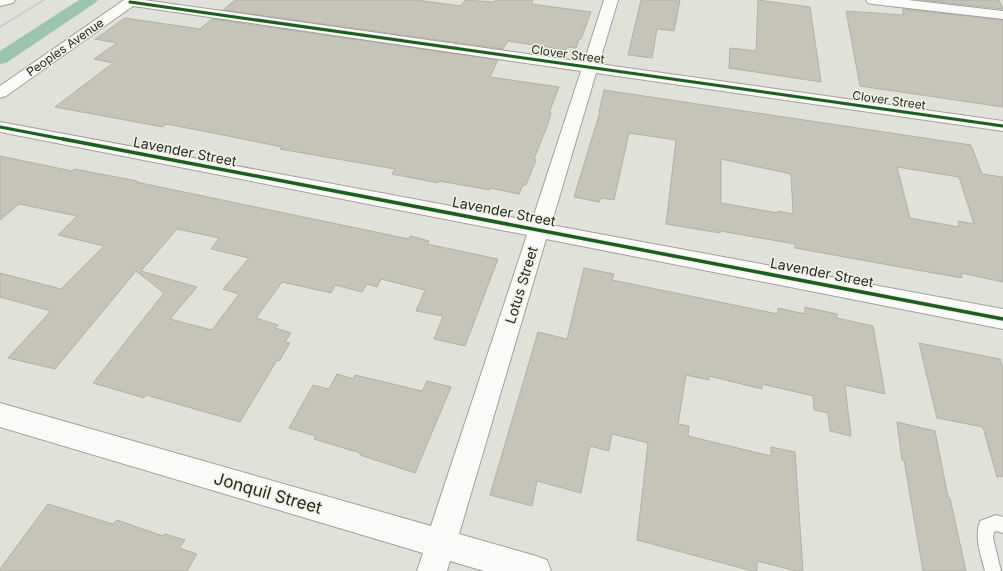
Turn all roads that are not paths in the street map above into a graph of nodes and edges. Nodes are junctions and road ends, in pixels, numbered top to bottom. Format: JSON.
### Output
{"nodes":[{"id":1,"x":8,"y":0,"type":"edge"},
{"id":2,"x":611,"y":0,"type":"edge"},
{"id":3,"x":873,"y":0,"type":"edge"},
{"id":4,"x":132,"y":1,"type":"edge"},
{"id":5,"x":0,"y":2,"type":"edge"},
{"id":6,"x":1003,"y":15,"type":"edge"},
{"id":7,"x":589,"y":68,"type":"junction"},
{"id":8,"x":0,"y":93,"type":"edge"},
{"id":9,"x":1003,"y":126,"type":"edge"},
{"id":10,"x":0,"y":127,"type":"edge"},
{"id":11,"x":538,"y":229,"type":"junction"},
{"id":12,"x":1003,"y":319,"type":"edge"},
{"id":13,"x":0,"y":415,"type":"edge"},
{"id":14,"x":1003,"y":525,"type":"edge"},
{"id":15,"x":440,"y":543,"type":"junction"},
{"id":16,"x":432,"y":571,"type":"edge"},
{"id":17,"x":536,"y":571,"type":"edge"},
{"id":18,"x":993,"y":571,"type":"edge"}],
"edges":[{"from":1,"to":5,"type":"main road"},
{"from":2,"to":7,"type":"main road","name":"Lotus Street"},
{"from":3,"to":6,"type":"main road"},
{"from":4,"to":7,"type":"main road","name":"Clover Street"},
{"from":4,"to":8,"type":"main road","name":"Peoples Avenue"},
{"from":7,"to":9,"type":"main road","name":"Clover Street"},
{"from":7,"to":11,"type":"main road","name":"Lotus Street"},
{"from":10,"to":11,"type":"main road","name":"Lavender Street"},
{"from":11,"to":12,"type":"main road","name":"Lavender Street"},
{"from":11,"to":15,"type":"main road","name":"Lotus Street"},
{"from":13,"to":15,"type":"main road","name":"Jonquil Street"},
{"from":14,"to":18,"type":"lane"},
{"from":15,"to":16,"type":"main road","name":"Lotus Street"},
{"from":15,"to":17,"type":"main road","name":"Jonquil Street"}]}
